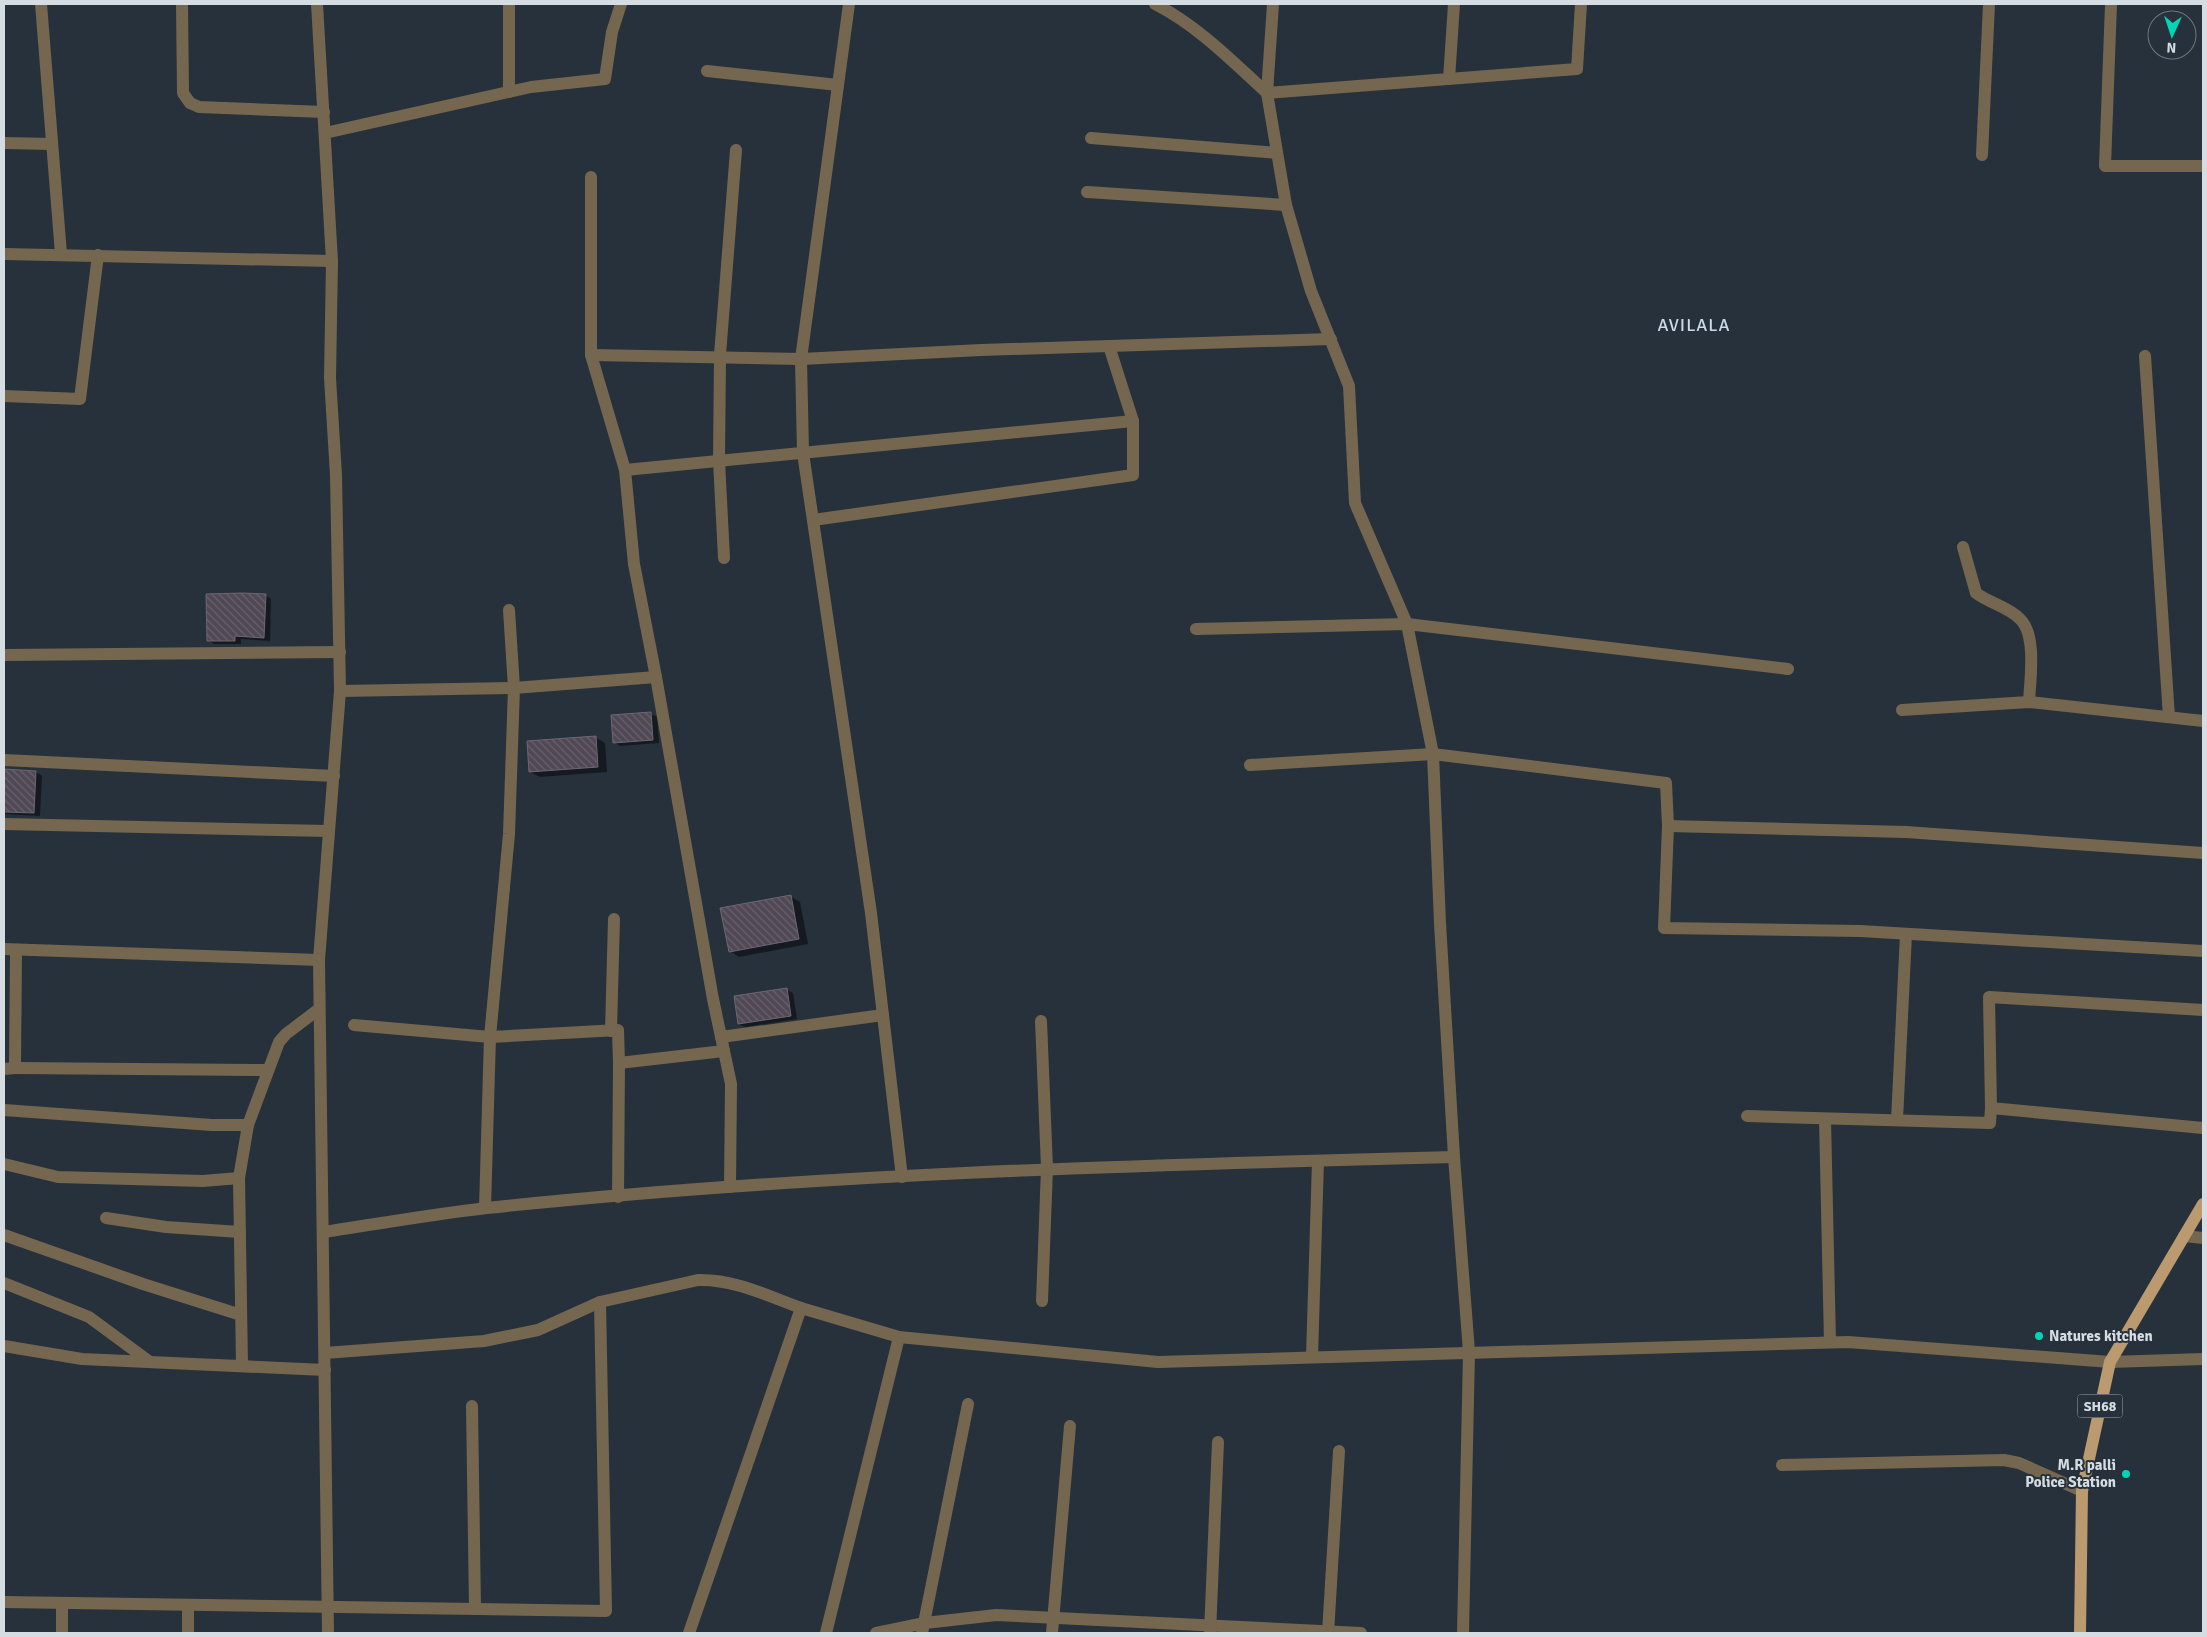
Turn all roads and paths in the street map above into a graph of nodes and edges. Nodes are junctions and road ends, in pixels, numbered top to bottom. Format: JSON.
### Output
{"nodes":[{"id":1,"x":41,"y":4,"type":"edge"},
{"id":2,"x":182,"y":4,"type":"edge"},
{"id":3,"x":317,"y":4,"type":"edge"},
{"id":4,"x":509,"y":4,"type":"edge"},
{"id":5,"x":621,"y":4,"type":"edge"},
{"id":6,"x":849,"y":4,"type":"edge"},
{"id":7,"x":1155,"y":4,"type":"edge"},
{"id":8,"x":1274,"y":4,"type":"edge"},
{"id":9,"x":1454,"y":4,"type":"edge"},
{"id":10,"x":1581,"y":4,"type":"edge"},
{"id":11,"x":1989,"y":4,"type":"edge"},
{"id":12,"x":2111,"y":4,"type":"edge"},
{"id":13,"x":707,"y":71,"type":"dead end"},
{"id":14,"x":1449,"y":79,"type":"junction"},
{"id":15,"x":838,"y":85,"type":"junction"},
{"id":16,"x":509,"y":92,"type":"junction"},
{"id":17,"x":1267,"y":93,"type":"junction"},
{"id":18,"x":324,"y":112,"type":"junction"},
{"id":19,"x":325,"y":133,"type":"junction"},
{"id":20,"x":1090,"y":138,"type":"dead end"},
{"id":21,"x":4,"y":143,"type":"edge"},
{"id":22,"x":52,"y":144,"type":"junction"},
{"id":23,"x":736,"y":150,"type":"dead end"},
{"id":24,"x":1277,"y":153,"type":"junction"},
{"id":25,"x":1982,"y":155,"type":"dead end"},
{"id":26,"x":2203,"y":166,"type":"edge"},
{"id":27,"x":591,"y":177,"type":"dead end"},
{"id":28,"x":1087,"y":192,"type":"dead end"},
{"id":29,"x":1286,"y":205,"type":"junction"},
{"id":30,"x":4,"y":254,"type":"edge"},
{"id":31,"x":61,"y":254,"type":"junction"},
{"id":32,"x":98,"y":255,"type":"junction"},
{"id":33,"x":332,"y":261,"type":"junction"},
{"id":34,"x":1330,"y":339,"type":"junction"},
{"id":35,"x":1110,"y":346,"type":"junction"},
{"id":36,"x":591,"y":354,"type":"junction"},
{"id":37,"x":720,"y":356,"type":"junction"},
{"id":38,"x":2145,"y":356,"type":"dead end"},
{"id":39,"x":802,"y":358,"type":"junction"},
{"id":40,"x":4,"y":396,"type":"edge"},
{"id":41,"x":1134,"y":420,"type":"junction"},
{"id":42,"x":803,"y":453,"type":"junction"},
{"id":43,"x":719,"y":461,"type":"junction"},
{"id":44,"x":625,"y":470,"type":"junction"},
{"id":45,"x":813,"y":520,"type":"junction"},
{"id":46,"x":1963,"y":547,"type":"dead end"},
{"id":47,"x":724,"y":558,"type":"dead end"},
{"id":48,"x":509,"y":610,"type":"dead end"},
{"id":49,"x":1407,"y":624,"type":"junction"},
{"id":50,"x":1196,"y":629,"type":"dead end"},
{"id":51,"x":340,"y":652,"type":"junction"},
{"id":52,"x":4,"y":655,"type":"edge"},
{"id":53,"x":1788,"y":669,"type":"dead end"},
{"id":54,"x":656,"y":677,"type":"junction"},
{"id":55,"x":514,"y":688,"type":"junction"},
{"id":56,"x":340,"y":691,"type":"junction"},
{"id":57,"x":2029,"y":702,"type":"junction"},
{"id":58,"x":1902,"y":710,"type":"dead end"},
{"id":59,"x":2169,"y":717,"type":"junction"},
{"id":60,"x":2203,"y":721,"type":"edge"},
{"id":61,"x":1433,"y":754,"type":"junction"},
{"id":62,"x":4,"y":760,"type":"edge"},
{"id":63,"x":1250,"y":765,"type":"dead end"},
{"id":64,"x":334,"y":776,"type":"junction"},
{"id":65,"x":4,"y":824,"type":"edge"},
{"id":66,"x":1668,"y":826,"type":"junction"},
{"id":67,"x":329,"y":830,"type":"junction"},
{"id":68,"x":2203,"y":853,"type":"edge"},
{"id":69,"x":614,"y":919,"type":"dead end"},
{"id":70,"x":1906,"y":934,"type":"junction"},
{"id":71,"x":10,"y":950,"type":"edge"},
{"id":72,"x":2203,"y":951,"type":"edge"},
{"id":73,"x":319,"y":960,"type":"junction"},
{"id":74,"x":320,"y":1009,"type":"junction"},
{"id":75,"x":2203,"y":1010,"type":"edge"},
{"id":76,"x":883,"y":1015,"type":"junction"},
{"id":77,"x":1041,"y":1021,"type":"dead end"},
{"id":78,"x":354,"y":1025,"type":"dead end"},
{"id":79,"x":611,"y":1030,"type":"junction"},
{"id":80,"x":490,"y":1037,"type":"junction"},
{"id":81,"x":721,"y":1037,"type":"junction"},
{"id":82,"x":724,"y":1051,"type":"junction"},
{"id":83,"x":619,"y":1063,"type":"junction"},
{"id":84,"x":9,"y":1069,"type":"edge"},
{"id":85,"x":268,"y":1070,"type":"junction"},
{"id":86,"x":1992,"y":1108,"type":"junction"},
{"id":87,"x":4,"y":1110,"type":"edge"},
{"id":88,"x":1747,"y":1116,"type":"dead end"},
{"id":89,"x":1825,"y":1118,"type":"junction"},
{"id":90,"x":1897,"y":1120,"type":"junction"},
{"id":91,"x":248,"y":1125,"type":"junction"},
{"id":92,"x":2203,"y":1128,"type":"edge"},
{"id":93,"x":1454,"y":1157,"type":"junction"},
{"id":94,"x":1318,"y":1161,"type":"junction"},
{"id":95,"x":4,"y":1164,"type":"edge"},
{"id":96,"x":1047,"y":1168,"type":"junction"},
{"id":97,"x":902,"y":1177,"type":"junction"},
{"id":98,"x":239,"y":1178,"type":"junction"},
{"id":99,"x":730,"y":1187,"type":"junction"},
{"id":100,"x":618,"y":1197,"type":"junction"},
{"id":101,"x":2203,"y":1204,"type":"edge"},
{"id":102,"x":485,"y":1208,"type":"junction"},
{"id":103,"x":106,"y":1218,"type":"dead end"},
{"id":104,"x":240,"y":1232,"type":"junction"},
{"id":105,"x":324,"y":1232,"type":"junction"},
{"id":106,"x":4,"y":1235,"type":"edge"},
{"id":107,"x":2184,"y":1236,"type":"junction"},
{"id":108,"x":2203,"y":1238,"type":"edge"},
{"id":109,"x":4,"y":1283,"type":"edge"},
{"id":110,"x":1042,"y":1300,"type":"dead end"},
{"id":111,"x":600,"y":1302,"type":"junction"},
{"id":112,"x":801,"y":1308,"type":"junction"},
{"id":113,"x":241,"y":1315,"type":"junction"},
{"id":114,"x":899,"y":1337,"type":"junction"},
{"id":115,"x":1830,"y":1342,"type":"junction"},
{"id":116,"x":4,"y":1346,"type":"edge"},
{"id":117,"x":1469,"y":1352,"type":"junction"},
{"id":118,"x":325,"y":1354,"type":"junction"},
{"id":119,"x":1312,"y":1357,"type":"junction"},
{"id":120,"x":2203,"y":1359,"type":"edge"},
{"id":121,"x":150,"y":1362,"type":"junction"},
{"id":122,"x":2110,"y":1362,"type":"junction"},
{"id":123,"x":242,"y":1366,"type":"junction"},
{"id":124,"x":325,"y":1370,"type":"junction"},
{"id":125,"x":968,"y":1404,"type":"dead end"},
{"id":126,"x":472,"y":1406,"type":"dead end"},
{"id":127,"x":1070,"y":1426,"type":"dead end"},
{"id":128,"x":1218,"y":1442,"type":"dead end"},
{"id":129,"x":1339,"y":1451,"type":"dead end"},
{"id":130,"x":1782,"y":1464,"type":"dead end"},
{"id":131,"x":2082,"y":1491,"type":"junction"},
{"id":132,"x":4,"y":1602,"type":"edge"},
{"id":133,"x":62,"y":1603,"type":"junction"},
{"id":134,"x":188,"y":1605,"type":"junction"},
{"id":135,"x":326,"y":1607,"type":"junction"},
{"id":136,"x":475,"y":1609,"type":"junction"},
{"id":137,"x":1052,"y":1618,"type":"junction"},
{"id":138,"x":924,"y":1628,"type":"edge"},
{"id":139,"x":1210,"y":1630,"type":"edge"},
{"id":140,"x":1328,"y":1632,"type":"edge"},
{"id":141,"x":62,"y":1633,"type":"edge"},
{"id":142,"x":188,"y":1633,"type":"edge"},
{"id":143,"x":328,"y":1633,"type":"edge"},
{"id":144,"x":689,"y":1633,"type":"edge"},
{"id":145,"x":826,"y":1633,"type":"edge"},
{"id":146,"x":876,"y":1633,"type":"edge"},
{"id":147,"x":1052,"y":1633,"type":"edge"},
{"id":148,"x":1361,"y":1633,"type":"edge"},
{"id":149,"x":1463,"y":1633,"type":"edge"},
{"id":150,"x":2080,"y":1633,"type":"edge"}],
"edges":[{"from":1,"to":22,"type":"street"},
{"from":2,"to":18,"type":"street"},
{"from":3,"to":18,"type":"street"},
{"from":4,"to":16,"type":"street"},
{"from":5,"to":16,"type":"street"},
{"from":6,"to":15,"type":"street"},
{"from":7,"to":17,"type":"street"},
{"from":8,"to":17,"type":"street"},
{"from":9,"to":14,"type":"street"},
{"from":10,"to":14,"type":"street"},
{"from":11,"to":25,"type":"street"},
{"from":12,"to":26,"type":"street"},
{"from":13,"to":15,"type":"street"},
{"from":14,"to":17,"type":"street"},
{"from":15,"to":39,"type":"street"},
{"from":16,"to":19,"type":"street"},
{"from":17,"to":24,"type":"street"},
{"from":18,"to":19,"type":"street"},
{"from":19,"to":33,"type":"street"},
{"from":20,"to":24,"type":"street"},
{"from":21,"to":22,"type":"street"},
{"from":22,"to":31,"type":"street"},
{"from":23,"to":37,"type":"street"},
{"from":24,"to":29,"type":"street"},
{"from":27,"to":36,"type":"street"},
{"from":28,"to":29,"type":"street"},
{"from":29,"to":34,"type":"street"},
{"from":30,"to":31,"type":"street"},
{"from":31,"to":32,"type":"street"},
{"from":32,"to":33,"type":"street"},
{"from":32,"to":40,"type":"street"},
{"from":33,"to":51,"type":"street"},
{"from":34,"to":35,"type":"street"},
{"from":34,"to":49,"type":"street"},
{"from":35,"to":39,"type":"street"},
{"from":35,"to":41,"type":"street"},
{"from":36,"to":37,"type":"street"},
{"from":36,"to":44,"type":"street"},
{"from":37,"to":39,"type":"street"},
{"from":37,"to":43,"type":"street"},
{"from":38,"to":59,"type":"street"},
{"from":39,"to":42,"type":"street"},
{"from":41,"to":42,"type":"street"},
{"from":41,"to":45,"type":"street"},
{"from":42,"to":43,"type":"street"},
{"from":42,"to":45,"type":"street"},
{"from":43,"to":44,"type":"street"},
{"from":43,"to":47,"type":"street"},
{"from":44,"to":54,"type":"street"},
{"from":45,"to":76,"type":"street"},
{"from":46,"to":57,"type":"street"},
{"from":48,"to":55,"type":"street"},
{"from":49,"to":50,"type":"street"},
{"from":49,"to":53,"type":"street"},
{"from":49,"to":61,"type":"street"},
{"from":51,"to":52,"type":"street"},
{"from":51,"to":56,"type":"street"},
{"from":54,"to":55,"type":"street"},
{"from":54,"to":81,"type":"street"},
{"from":55,"to":56,"type":"street"},
{"from":55,"to":80,"type":"street"},
{"from":56,"to":64,"type":"street"},
{"from":57,"to":58,"type":"street"},
{"from":57,"to":59,"type":"street"},
{"from":59,"to":60,"type":"street"},
{"from":61,"to":63,"type":"street"},
{"from":61,"to":66,"type":"street"},
{"from":61,"to":93,"type":"street"},
{"from":62,"to":64,"type":"street"},
{"from":64,"to":67,"type":"street"},
{"from":65,"to":67,"type":"street"},
{"from":66,"to":68,"type":"street"},
{"from":66,"to":70,"type":"street"},
{"from":67,"to":73,"type":"street"},
{"from":69,"to":79,"type":"street"},
{"from":70,"to":72,"type":"street"},
{"from":70,"to":90,"type":"street"},
{"from":71,"to":73,"type":"street"},
{"from":71,"to":84,"type":"street"},
{"from":73,"to":74,"type":"street"},
{"from":74,"to":85,"type":"street"},
{"from":74,"to":105,"type":"street"},
{"from":75,"to":86,"type":"street"},
{"from":76,"to":81,"type":"street"},
{"from":76,"to":97,"type":"street"},
{"from":77,"to":96,"type":"street"},
{"from":78,"to":80,"type":"street"},
{"from":79,"to":80,"type":"street"},
{"from":79,"to":83,"type":"street"},
{"from":80,"to":102,"type":"street"},
{"from":81,"to":82,"type":"street"},
{"from":82,"to":83,"type":"street"},
{"from":82,"to":99,"type":"street"},
{"from":83,"to":100,"type":"street"},
{"from":84,"to":85,"type":"street"},
{"from":85,"to":91,"type":"street"},
{"from":86,"to":90,"type":"street"},
{"from":86,"to":92,"type":"street"},
{"from":87,"to":91,"type":"street"},
{"from":88,"to":89,"type":"street"},
{"from":89,"to":90,"type":"street"},
{"from":89,"to":115,"type":"street"},
{"from":91,"to":98,"type":"street"},
{"from":93,"to":94,"type":"street"},
{"from":93,"to":117,"type":"street"},
{"from":94,"to":96,"type":"street"},
{"from":94,"to":119,"type":"street"},
{"from":95,"to":98,"type":"street"},
{"from":96,"to":97,"type":"street"},
{"from":96,"to":110,"type":"street"},
{"from":97,"to":99,"type":"street"},
{"from":98,"to":104,"type":"street"},
{"from":99,"to":100,"type":"street"},
{"from":100,"to":102,"type":"street"},
{"from":101,"to":107,"type":"main road","number":"SH68"},
{"from":102,"to":105,"type":"street"},
{"from":103,"to":104,"type":"street"},
{"from":104,"to":113,"type":"street"},
{"from":105,"to":118,"type":"street"},
{"from":106,"to":113,"type":"street"},
{"from":107,"to":108,"type":"street"},
{"from":107,"to":122,"type":"main road","number":"SH68"},
{"from":109,"to":121,"type":"street"},
{"from":111,"to":112,"type":"street"},
{"from":111,"to":118,"type":"street"},
{"from":111,"to":136,"type":"street"},
{"from":112,"to":114,"type":"street"},
{"from":112,"to":144,"type":"street"},
{"from":113,"to":123,"type":"street"},
{"from":114,"to":119,"type":"street"},
{"from":114,"to":145,"type":"street"},
{"from":115,"to":117,"type":"street"},
{"from":115,"to":122,"type":"street"},
{"from":116,"to":121,"type":"street"},
{"from":117,"to":119,"type":"street"},
{"from":117,"to":149,"type":"street"},
{"from":118,"to":124,"type":"street"},
{"from":120,"to":122,"type":"street"},
{"from":121,"to":123,"type":"street"},
{"from":122,"to":131,"type":"main road","number":"SH68"},
{"from":123,"to":124,"type":"street"},
{"from":124,"to":135,"type":"street"},
{"from":125,"to":138,"type":"street"},
{"from":126,"to":136,"type":"street"},
{"from":127,"to":137,"type":"street"},
{"from":128,"to":139,"type":"street"},
{"from":129,"to":140,"type":"street"},
{"from":130,"to":131,"type":"street"},
{"from":131,"to":150,"type":"main road","number":"SH68"},
{"from":132,"to":133,"type":"street"},
{"from":133,"to":134,"type":"street"},
{"from":133,"to":141,"type":"street"},
{"from":134,"to":135,"type":"street"},
{"from":134,"to":142,"type":"street"},
{"from":135,"to":136,"type":"street"},
{"from":135,"to":143,"type":"street"},
{"from":137,"to":138,"type":"street"},
{"from":137,"to":139,"type":"street"},
{"from":137,"to":147,"type":"street"},
{"from":138,"to":146,"type":"street"},
{"from":139,"to":140,"type":"street"},
{"from":140,"to":148,"type":"street"}]}
